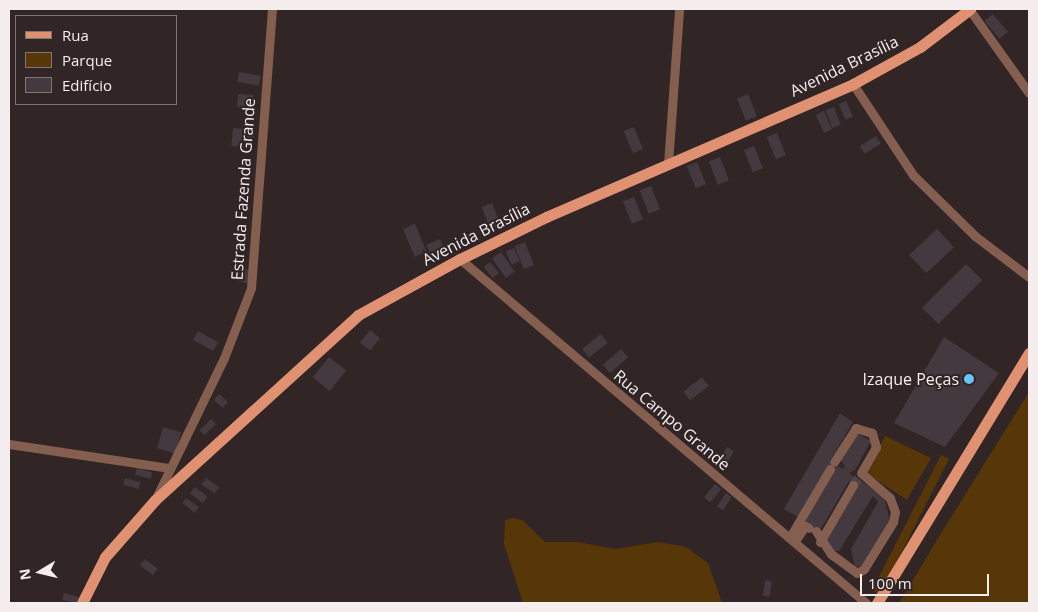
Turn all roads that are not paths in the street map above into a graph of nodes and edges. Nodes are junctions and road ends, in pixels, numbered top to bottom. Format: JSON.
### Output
{"nodes":[{"id":1,"x":272,"y":9,"type":"edge"},
{"id":2,"x":679,"y":9,"type":"edge"},
{"id":3,"x":969,"y":9,"type":"edge"},
{"id":4,"x":853,"y":84,"type":"junction"},
{"id":5,"x":1029,"y":93,"type":"edge"},
{"id":6,"x":668,"y":164,"type":"junction"},
{"id":7,"x":460,"y":259,"type":"junction"},
{"id":8,"x":1029,"y":277,"type":"edge"},
{"id":9,"x":1029,"y":353,"type":"edge"},
{"id":10,"x":9,"y":444,"type":"edge"},
{"id":11,"x":170,"y":468,"type":"junction"},
{"id":12,"x":857,"y":479,"type":"junction"},
{"id":13,"x":155,"y":500,"type":"junction"},
{"id":14,"x":793,"y":539,"type":"junction"},
{"id":15,"x":820,"y":542,"type":"junction"},
{"id":16,"x":82,"y":603,"type":"edge"},
{"id":17,"x":866,"y":603,"type":"edge"},
{"id":18,"x":877,"y":603,"type":"edge"}],
"edges":[{"from":1,"to":11,"type":"street","name":"Estrada Fazenda Grande"},
{"from":2,"to":6,"type":"street"},
{"from":3,"to":4,"type":"main road","name":"Avenida Brasília"},
{"from":3,"to":5,"type":"street"},
{"from":4,"to":6,"type":"main road","name":"Avenida Brasília"},
{"from":4,"to":8,"type":"street"},
{"from":6,"to":7,"type":"main road","name":"Avenida Brasília"},
{"from":7,"to":13,"type":"main road","name":"Avenida Brasília"},
{"from":7,"to":14,"type":"street","name":"Rua Campo Grande"},
{"from":9,"to":18,"type":"main road"},
{"from":10,"to":11,"type":"street"},
{"from":11,"to":13,"type":"street","name":"Estrada Fazenda Grande"},
{"from":12,"to":14,"type":"street"},
{"from":12,"to":15,"type":"street"},
{"from":12,"to":15,"type":"street"},
{"from":13,"to":16,"type":"main road","name":"Avenida Brasília"},
{"from":14,"to":15,"type":"street"},
{"from":14,"to":17,"type":"street","name":"Rua Campo Grande"}]}
